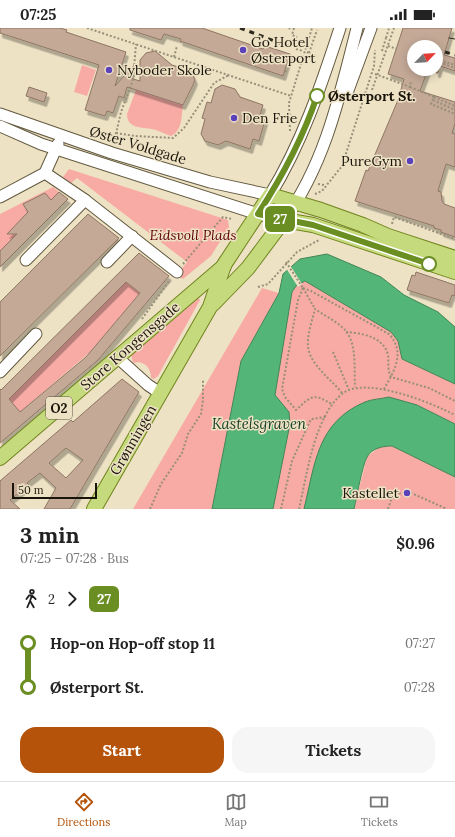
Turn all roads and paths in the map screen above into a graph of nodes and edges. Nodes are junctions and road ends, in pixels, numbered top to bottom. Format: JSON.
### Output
{"nodes":[{"id":1,"x":87,"y":28,"type":"edge"},
{"id":2,"x":294,"y":28,"type":"edge"},
{"id":3,"x":312,"y":28,"type":"edge"},
{"id":4,"x":340,"y":28,"type":"edge"},
{"id":5,"x":357,"y":28,"type":"edge"},
{"id":6,"x":371,"y":28,"type":"edge"},
{"id":7,"x":389,"y":28,"type":"edge"},
{"id":8,"x":394,"y":28,"type":"edge"},
{"id":9,"x":317,"y":30,"type":"dead end"},
{"id":10,"x":296,"y":36,"type":"dead end"},
{"id":11,"x":136,"y":44,"type":"junction"},
{"id":12,"x":376,"y":45,"type":"dead end"},
{"id":13,"x":177,"y":46,"type":"dead end"},
{"id":14,"x":388,"y":46,"type":"junction"},
{"id":15,"x":296,"y":49,"type":"dead end"},
{"id":16,"x":397,"y":49,"type":"dead end"},
{"id":17,"x":303,"y":51,"type":"dead end"},
{"id":18,"x":382,"y":51,"type":"dead end"},
{"id":19,"x":174,"y":57,"type":"junction"},
{"id":20,"x":318,"y":57,"type":"dead end"},
{"id":21,"x":443,"y":62,"type":"edge"},
{"id":22,"x":455,"y":66,"type":"edge"},
{"id":23,"x":285,"y":71,"type":"dead end"},
{"id":24,"x":288,"y":72,"type":"dead end"},
{"id":25,"x":375,"y":74,"type":"dead end"},
{"id":26,"x":229,"y":75,"type":"junction"},
{"id":27,"x":379,"y":75,"type":"junction"},
{"id":28,"x":411,"y":81,"type":"dead end"},
{"id":29,"x":410,"y":87,"type":"junction"},
{"id":30,"x":372,"y":90,"type":"dead end"},
{"id":31,"x":291,"y":96,"type":"junction"},
{"id":32,"x":434,"y":97,"type":"junction"},
{"id":33,"x":432,"y":100,"type":"junction"},
{"id":34,"x":455,"y":106,"type":"edge"},
{"id":35,"x":455,"y":110,"type":"edge"},
{"id":36,"x":0,"y":114,"type":"edge"},
{"id":37,"x":455,"y":114,"type":"edge"},
{"id":38,"x":332,"y":119,"type":"junction"},
{"id":39,"x":0,"y":126,"type":"edge"},
{"id":40,"x":116,"y":132,"type":"junction"},
{"id":41,"x":290,"y":133,"type":"dead end"},
{"id":42,"x":60,"y":135,"type":"junction"},
{"id":43,"x":56,"y":149,"type":"junction"},
{"id":44,"x":112,"y":153,"type":"junction"},
{"id":45,"x":45,"y":173,"type":"junction"},
{"id":46,"x":318,"y":184,"type":"dead end"},
{"id":47,"x":324,"y":186,"type":"dead end"},
{"id":48,"x":270,"y":195,"type":"junction"},
{"id":49,"x":0,"y":197,"type":"edge"},
{"id":50,"x":85,"y":200,"type":"junction"},
{"id":51,"x":297,"y":202,"type":"junction"},
{"id":52,"x":258,"y":214,"type":"junction"},
{"id":53,"x":232,"y":219,"type":"dead end"},
{"id":54,"x":284,"y":220,"type":"junction"},
{"id":55,"x":402,"y":220,"type":"dead end"},
{"id":56,"x":132,"y":236,"type":"junction"},
{"id":57,"x":320,"y":239,"type":"dead end"},
{"id":58,"x":455,"y":239,"type":"edge"},
{"id":59,"x":455,"y":258,"type":"edge"},
{"id":60,"x":26,"y":260,"type":"dead end"},
{"id":61,"x":106,"y":262,"type":"dead end"},
{"id":62,"x":286,"y":262,"type":"junction"},
{"id":63,"x":224,"y":265,"type":"junction"},
{"id":64,"x":177,"y":272,"type":"joint"},
{"id":65,"x":455,"y":272,"type":"edge"},
{"id":66,"x":258,"y":287,"type":"dead end"},
{"id":67,"x":303,"y":288,"type":"junction"},
{"id":68,"x":210,"y":307,"type":"junction"},
{"id":69,"x":315,"y":309,"type":"junction"},
{"id":70,"x":346,"y":332,"type":"junction"},
{"id":71,"x":36,"y":334,"type":"dead end"},
{"id":72,"x":333,"y":352,"type":"dead end"},
{"id":73,"x":117,"y":357,"type":"junction"},
{"id":74,"x":0,"y":372,"type":"edge"},
{"id":75,"x":390,"y":377,"type":"junction"},
{"id":76,"x":203,"y":379,"type":"dead end"},
{"id":77,"x":355,"y":387,"type":"junction"},
{"id":78,"x":384,"y":389,"type":"junction"},
{"id":79,"x":349,"y":390,"type":"junction"},
{"id":80,"x":160,"y":392,"type":"junction"},
{"id":81,"x":343,"y":393,"type":"junction"},
{"id":82,"x":455,"y":401,"type":"edge"},
{"id":83,"x":333,"y":405,"type":"junction"},
{"id":84,"x":455,"y":414,"type":"edge"},
{"id":85,"x":326,"y":417,"type":"junction"},
{"id":86,"x":0,"y":458,"type":"edge"},
{"id":87,"x":94,"y":509,"type":"edge"},
{"id":88,"x":150,"y":509,"type":"edge"},
{"id":89,"x":281,"y":509,"type":"edge"},
{"id":90,"x":299,"y":509,"type":"edge"},
{"id":91,"x":388,"y":509,"type":"edge"},
{"id":92,"x":447,"y":509,"type":"edge"}],
"edges":[{"from":1,"to":11,"type":"path"},
{"from":2,"to":10,"type":"path"},
{"from":3,"to":31,"type":"path"},
{"from":4,"to":48,"type":"street"},
{"from":5,"to":38,"type":"street"},
{"from":6,"to":38,"type":"street"},
{"from":7,"to":18,"type":"path","bridge":true},
{"from":8,"to":14,"type":"path","bridge":true},
{"from":9,"to":20,"type":"path"},
{"from":11,"to":19,"type":"path"},
{"from":11,"to":40,"type":"path"},
{"from":12,"to":51,"type":"path"},
{"from":13,"to":19,"type":"path"},
{"from":14,"to":16,"type":"path"},
{"from":14,"to":27,"type":"path","bridge":true},
{"from":15,"to":17,"type":"path"},
{"from":19,"to":26,"type":"path"},
{"from":21,"to":22,"type":"path"},
{"from":23,"to":24,"type":"path"},
{"from":25,"to":27,"type":"path"},
{"from":26,"to":31,"type":"path"},
{"from":26,"to":40,"type":"path"},
{"from":27,"to":29,"type":"path"},
{"from":27,"to":30,"type":"path","bridge":true},
{"from":28,"to":29,"type":"path"},
{"from":29,"to":32,"type":"path"},
{"from":31,"to":41,"type":"path"},
{"from":32,"to":33,"type":"path"},
{"from":32,"to":34,"type":"path"},
{"from":33,"to":35,"type":"path"},
{"from":33,"to":37,"type":"path"},
{"from":36,"to":42,"type":"street","name":"Øster Voldgade"},
{"from":38,"to":51,"type":"street"},
{"from":39,"to":43,"type":"street","name":"Øster Voldgade"},
{"from":40,"to":44,"type":"path"},
{"from":42,"to":43,"type":"street"},
{"from":42,"to":44,"type":"street","name":"Øster Voldgade"},
{"from":43,"to":45,"type":"street"},
{"from":43,"to":52,"type":"street","name":"Øster Voldgade"},
{"from":44,"to":48,"type":"street","name":"Øster Voldgade"},
{"from":45,"to":49,"type":"street"},
{"from":45,"to":50,"type":"street"},
{"from":46,"to":47,"type":"path"},
{"from":48,"to":51,"type":"main road"},
{"from":48,"to":52,"type":"main road","number":"O2"},
{"from":50,"to":56,"type":"street"},
{"from":50,"to":60,"type":"street"},
{"from":51,"to":54,"type":"street"},
{"from":51,"to":59,"type":"main road"},
{"from":52,"to":54,"type":"street","name":"Øster Voldgade"},
{"from":52,"to":63,"type":"main road","name":"Grønningen","number":"O2"},
{"from":53,"to":64,"type":"path"},
{"from":54,"to":65,"type":"main road"},
{"from":54,"to":68,"type":"main road","name":"Grønningen","number":"O2"},
{"from":55,"to":58,"type":"path"},
{"from":56,"to":61,"type":"street"},
{"from":56,"to":64,"type":"street"},
{"from":57,"to":62,"type":"path"},
{"from":62,"to":66,"type":"path"},
{"from":62,"to":67,"type":"path","bridge":true},
{"from":63,"to":68,"type":"main road","name":"Grønningen","number":"O2"},
{"from":63,"to":73,"type":"main road","name":"Store Kongensgade","number":"O2"},
{"from":67,"to":69,"type":"path"},
{"from":67,"to":75,"type":"path"},
{"from":67,"to":83,"type":"path"},
{"from":68,"to":80,"type":"main road","name":"Grønningen","number":"O2"},
{"from":69,"to":70,"type":"path"},
{"from":69,"to":81,"type":"path"},
{"from":70,"to":75,"type":"path"},
{"from":70,"to":77,"type":"path"},
{"from":71,"to":74,"type":"street"},
{"from":72,"to":79,"type":"path"},
{"from":73,"to":80,"type":"street","name":"Grønningen"},
{"from":73,"to":86,"type":"main road","name":"Store Kongensgade","number":"O2"},
{"from":75,"to":78,"type":"path"},
{"from":75,"to":82,"type":"path"},
{"from":76,"to":88,"type":"path"},
{"from":77,"to":78,"type":"path"},
{"from":77,"to":79,"type":"path"},
{"from":78,"to":84,"type":"path"},
{"from":79,"to":81,"type":"path"},
{"from":80,"to":87,"type":"main road","name":"Grønningen","number":"O2"},
{"from":81,"to":83,"type":"path"},
{"from":83,"to":85,"type":"path"},
{"from":85,"to":89,"type":"path"},
{"from":85,"to":90,"type":"path"},
{"from":91,"to":92,"type":"path"}]}
